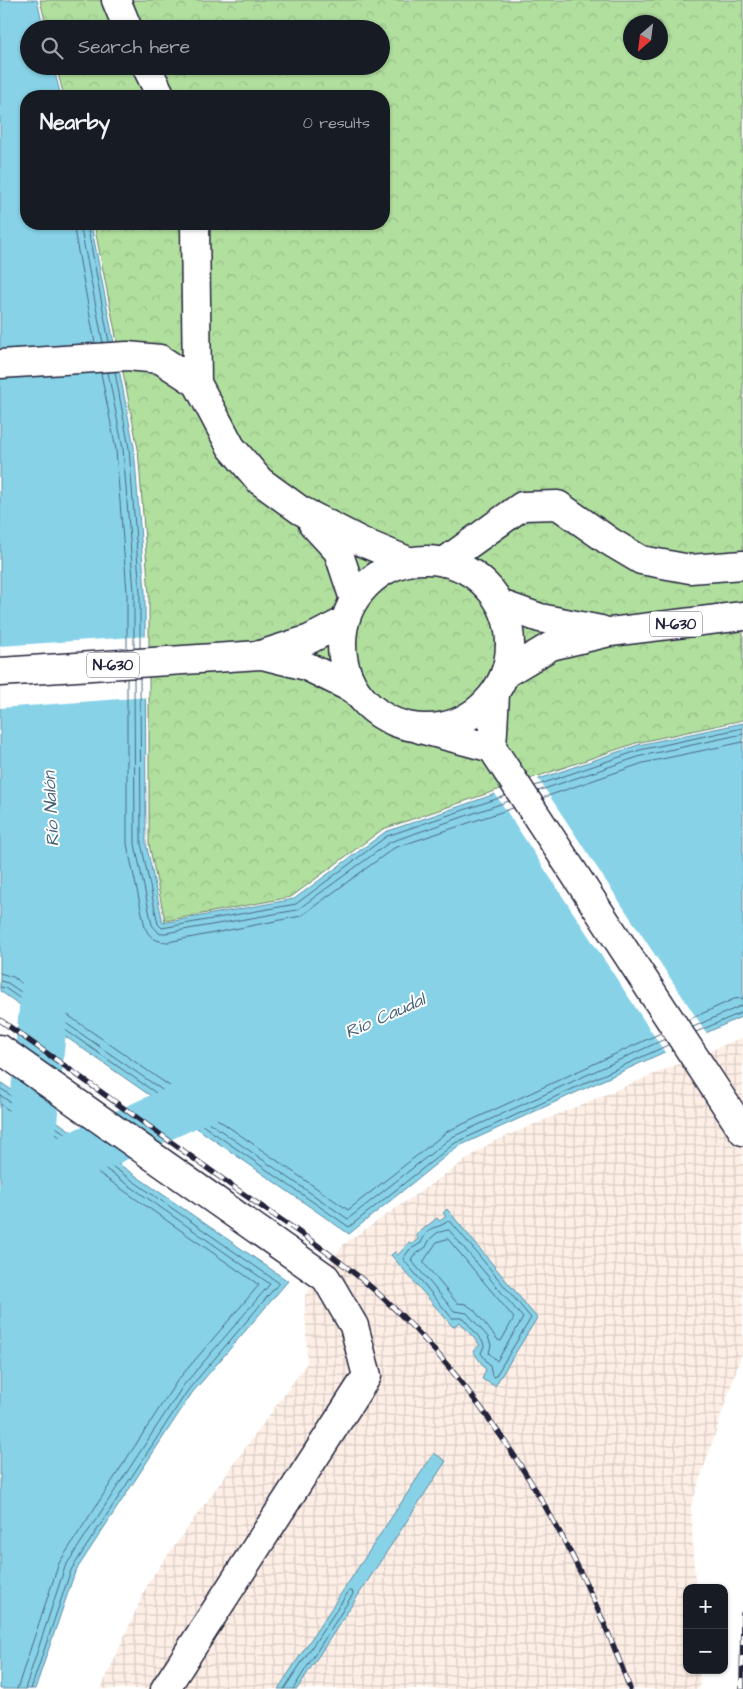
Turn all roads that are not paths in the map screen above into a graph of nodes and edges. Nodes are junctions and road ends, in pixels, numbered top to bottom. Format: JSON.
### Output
{"nodes":[{"id":1,"x":116,"y":0,"type":"edge"},
{"id":2,"x":124,"y":20,"type":"edge"},
{"id":3,"x":150,"y":75,"type":"edge"},
{"id":4,"x":157,"y":90,"type":"edge"},
{"id":5,"x":195,"y":230,"type":"edge"},
{"id":6,"x":0,"y":364,"type":"edge"},
{"id":7,"x":197,"y":383,"type":"junction"},
{"id":8,"x":300,"y":510,"type":"junction"},
{"id":9,"x":408,"y":562,"type":"junction"},
{"id":10,"x":444,"y":562,"type":"junction"},
{"id":11,"x":743,"y":565,"type":"edge"},
{"id":12,"x":500,"y":604,"type":"junction"},
{"id":13,"x":348,"y":610,"type":"junction"},
{"id":14,"x":743,"y":616,"type":"edge"},
{"id":15,"x":610,"y":632,"type":"junction"},
{"id":16,"x":260,"y":655,"type":"junction"},
{"id":17,"x":0,"y":672,"type":"edge"},
{"id":18,"x":501,"y":683,"type":"junction"},
{"id":19,"x":353,"y":689,"type":"junction"},
{"id":20,"x":420,"y":729,"type":"junction"},
{"id":21,"x":492,"y":748,"type":"junction"},
{"id":22,"x":0,"y":1049,"type":"edge"},
{"id":23,"x":743,"y":1131,"type":"edge"},
{"id":24,"x":165,"y":1689,"type":"edge"}],
"edges":[{"from":1,"to":2,"type":"main road"},
{"from":3,"to":4,"type":"main road"},
{"from":5,"to":7,"type":"main road"},
{"from":6,"to":7,"type":"main road"},
{"from":7,"to":8,"type":"main road"},
{"from":8,"to":9,"type":"main road"},
{"from":8,"to":13,"type":"main road"},
{"from":9,"to":10,"type":"main road","number":"N-630"},
{"from":9,"to":13,"type":"main road","number":"N-630"},
{"from":10,"to":11,"type":"main road"},
{"from":10,"to":12,"type":"main road","number":"N-630"},
{"from":12,"to":15,"type":"main road","number":"N-630"},
{"from":12,"to":18,"type":"main road","number":"N-630"},
{"from":13,"to":16,"type":"main road","number":"N-630"},
{"from":13,"to":19,"type":"main road","number":"N-630"},
{"from":14,"to":15,"type":"main road","number":"N-630"},
{"from":15,"to":18,"type":"main road","number":"N-630"},
{"from":16,"to":17,"type":"main road","number":"N-630"},
{"from":16,"to":19,"type":"main road","number":"N-630"},
{"from":18,"to":20,"type":"main road","number":"N-630"},
{"from":18,"to":21,"type":"main road"},
{"from":19,"to":20,"type":"main road","number":"N-630"},
{"from":20,"to":21,"type":"main road"},
{"from":21,"to":23,"type":"main road"},
{"from":22,"to":24,"type":"main road"}]}
